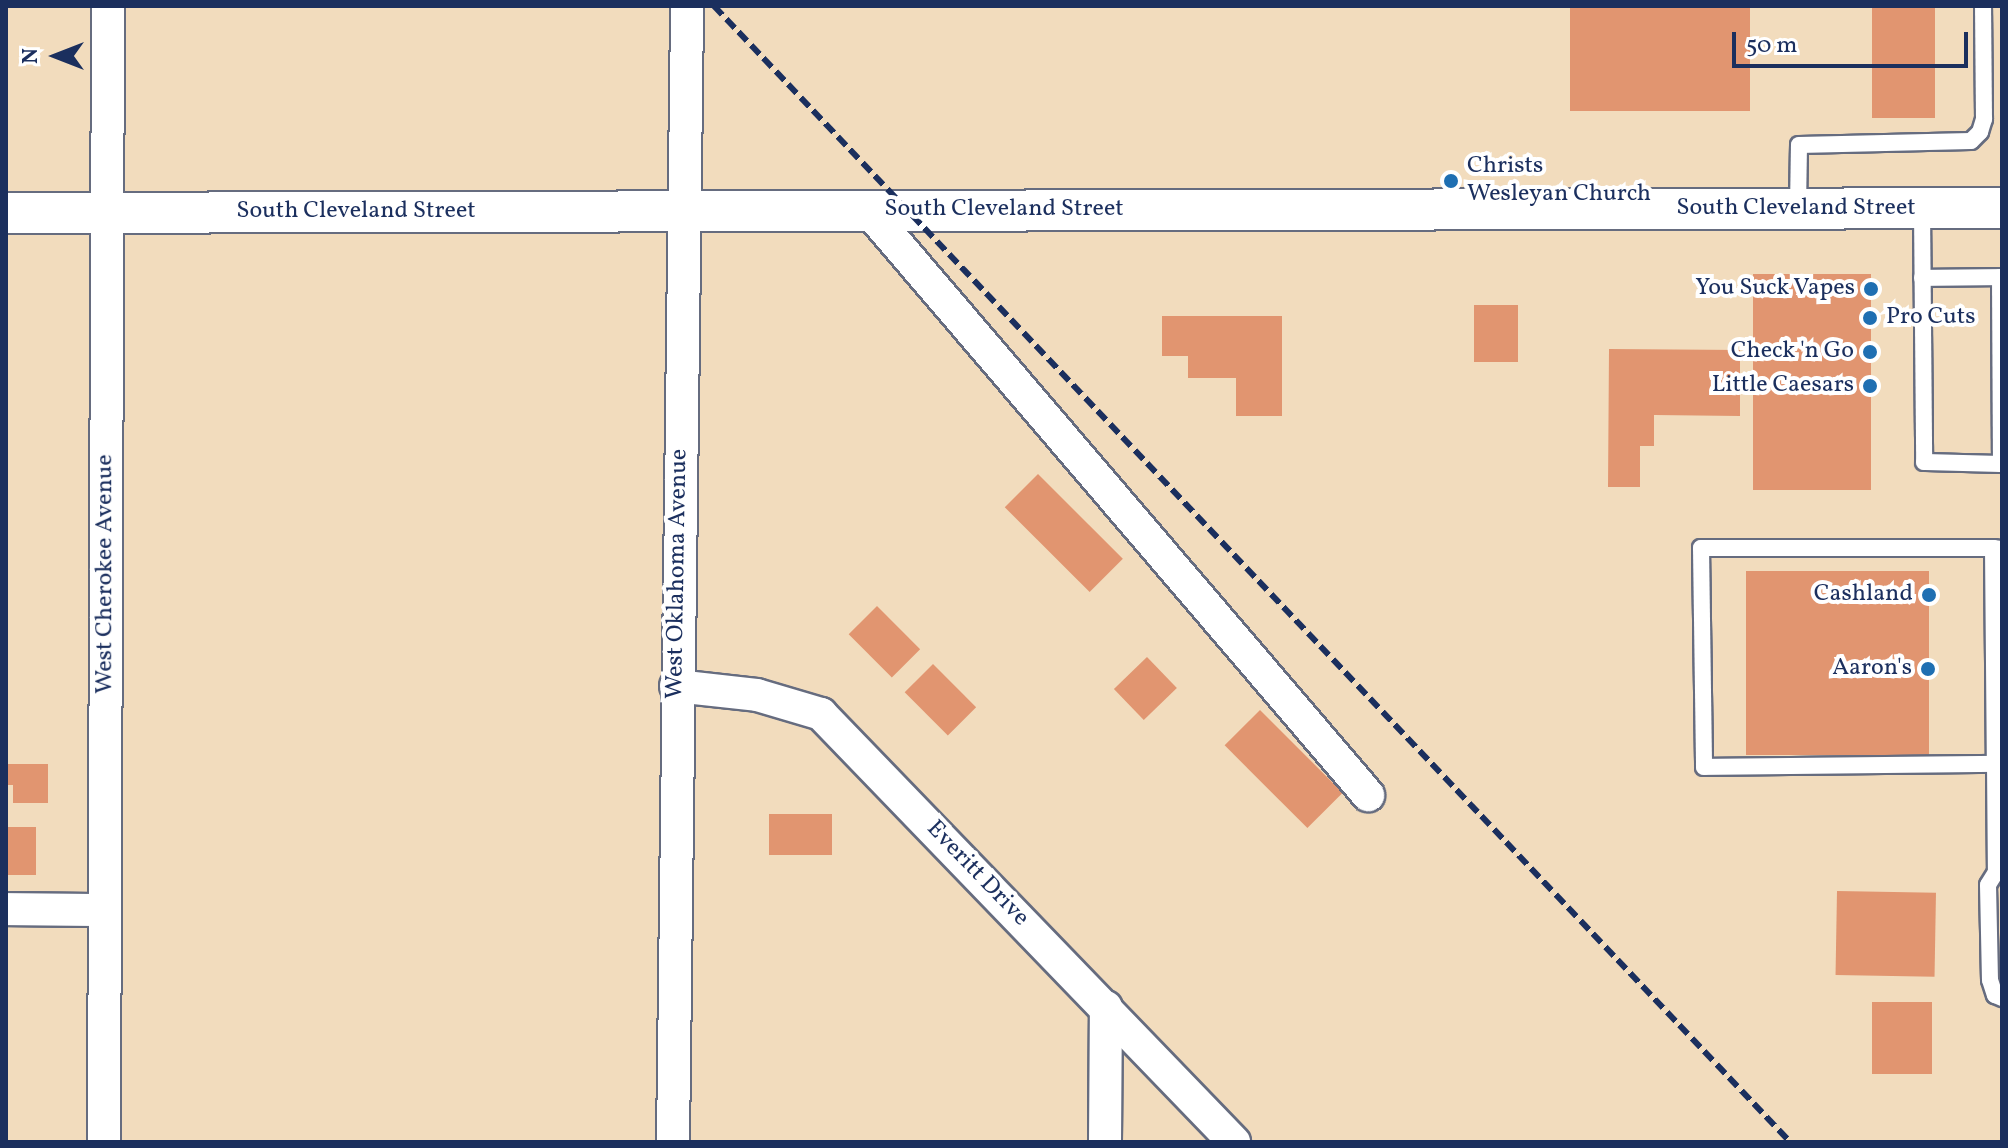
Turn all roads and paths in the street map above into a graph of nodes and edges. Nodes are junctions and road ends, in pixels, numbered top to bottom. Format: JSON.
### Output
{"nodes":[{"id":1,"x":108,"y":6,"type":"edge"},
{"id":2,"x":687,"y":6,"type":"edge"},
{"id":3,"x":1983,"y":6,"type":"edge"},
{"id":4,"x":1922,"y":208,"type":"junction"},
{"id":5,"x":2002,"y":208,"type":"edge"},
{"id":6,"x":1798,"y":209,"type":"junction"},
{"id":7,"x":686,"y":210,"type":"junction"},
{"id":8,"x":868,"y":210,"type":"junction"},
{"id":9,"x":6,"y":213,"type":"edge"},
{"id":10,"x":107,"y":213,"type":"junction"},
{"id":11,"x":1922,"y":278,"type":"junction"},
{"id":12,"x":2001,"y":464,"type":"edge"},
{"id":13,"x":1998,"y":548,"type":"edge"},
{"id":14,"x":676,"y":686,"type":"junction"},
{"id":15,"x":1999,"y":764,"type":"edge"},
{"id":16,"x":1368,"y":795,"type":"dead end"},
{"id":17,"x":1999,"y":871,"type":"edge"},
{"id":18,"x":6,"y":909,"type":"edge"},
{"id":19,"x":104,"y":910,"type":"junction"},
{"id":20,"x":2002,"y":998,"type":"edge"},
{"id":21,"x":1106,"y":1007,"type":"junction"},
{"id":22,"x":104,"y":1142,"type":"edge"},
{"id":23,"x":673,"y":1142,"type":"edge"},
{"id":24,"x":1105,"y":1142,"type":"edge"},
{"id":25,"x":1234,"y":1142,"type":"edge"}],
"edges":[{"from":1,"to":10,"type":"street","name":"West Cherokee Avenue"},
{"from":2,"to":7,"type":"street","name":"West Oklahoma Avenue"},
{"from":3,"to":6,"type":"lane"},
{"from":4,"to":5,"type":"street","name":"South Cleveland Street"},
{"from":4,"to":6,"type":"street","name":"South Cleveland Street"},
{"from":4,"to":11,"type":"lane"},
{"from":6,"to":8,"type":"street","name":"South Cleveland Street"},
{"from":7,"to":8,"type":"street","name":"South Cleveland Street"},
{"from":7,"to":10,"type":"street","name":"South Cleveland Street"},
{"from":7,"to":14,"type":"street","name":"West Oklahoma Avenue"},
{"from":8,"to":16,"type":"street"},
{"from":9,"to":10,"type":"street","name":"South Cleveland Street"},
{"from":10,"to":19,"type":"street","name":"West Cherokee Avenue"},
{"from":11,"to":12,"type":"lane"},
{"from":11,"to":12,"type":"lane"},
{"from":13,"to":15,"type":"lane"},
{"from":13,"to":15,"type":"lane"},
{"from":14,"to":21,"type":"street","name":"Everitt Drive"},
{"from":14,"to":23,"type":"street","name":"West Oklahoma Avenue"},
{"from":15,"to":17,"type":"lane"},
{"from":17,"to":20,"type":"lane"},
{"from":18,"to":19,"type":"street"},
{"from":19,"to":22,"type":"street","name":"West Cherokee Avenue"},
{"from":21,"to":24,"type":"street"},
{"from":21,"to":25,"type":"street","name":"Everitt Drive"}]}
